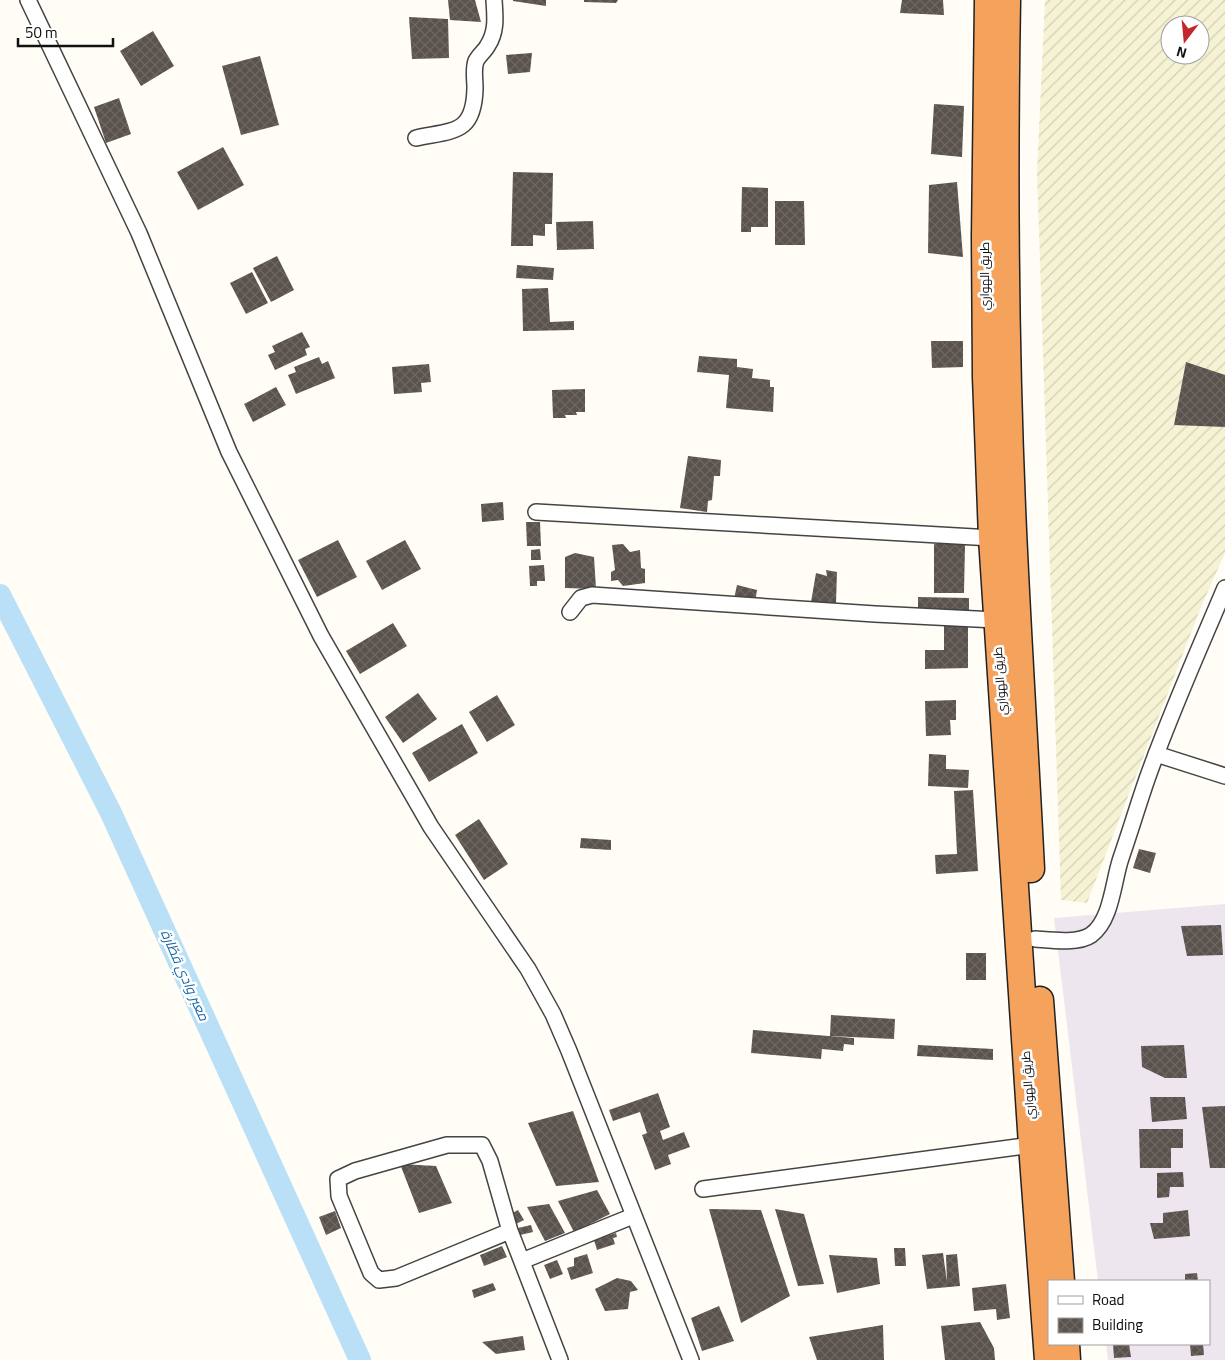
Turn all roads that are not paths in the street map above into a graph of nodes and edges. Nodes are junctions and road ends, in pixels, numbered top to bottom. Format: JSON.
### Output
{"nodes":[{"id":1,"x":28,"y":0,"type":"edge"},
{"id":2,"x":494,"y":0,"type":"edge"},
{"id":3,"x":988,"y":0,"type":"edge"},
{"id":4,"x":1007,"y":0,"type":"edge"},
{"id":5,"x":416,"y":138,"type":"dead end"},
{"id":6,"x":536,"y":512,"type":"dead end"},
{"id":7,"x":992,"y":538,"type":"junction"},
{"id":8,"x":1225,"y":588,"type":"edge"},
{"id":9,"x":570,"y":612,"type":"dead end"},
{"id":10,"x":996,"y":620,"type":"junction"},
{"id":11,"x":1156,"y":754,"type":"junction"},
{"id":12,"x":1225,"y":776,"type":"edge"},
{"id":13,"x":1035,"y":939,"type":"junction"},
{"id":14,"x":1032,"y":1145,"type":"junction"},
{"id":15,"x":703,"y":1189,"type":"dead end"},
{"id":16,"x":633,"y":1216,"type":"junction"},
{"id":17,"x":510,"y":1231,"type":"junction"},
{"id":18,"x":522,"y":1260,"type":"junction"},
{"id":19,"x":1062,"y":1280,"type":"edge"},
{"id":20,"x":1066,"y":1345,"type":"edge"},
{"id":21,"x":560,"y":1360,"type":"edge"},
{"id":22,"x":691,"y":1360,"type":"edge"},
{"id":23,"x":1048,"y":1360,"type":"edge"},
{"id":24,"x":1068,"y":1360,"type":"edge"}],
"edges":[{"from":1,"to":16,"type":"street"},
{"from":2,"to":5,"type":"street"},
{"from":3,"to":7,"type":"highway","name":"طريق الهواري"},
{"from":4,"to":13,"type":"highway","name":"طريق الهواري"},
{"from":6,"to":7,"type":"street"},
{"from":7,"to":10,"type":"highway","name":"طريق الهواري"},
{"from":8,"to":11,"type":"street"},
{"from":9,"to":10,"type":"street"},
{"from":10,"to":14,"type":"highway","name":"طريق الهواري"},
{"from":11,"to":12,"type":"street"},
{"from":11,"to":13,"type":"street"},
{"from":13,"to":19,"type":"highway","name":"طريق الهواري"},
{"from":14,"to":15,"type":"street"},
{"from":14,"to":23,"type":"highway","name":"طريق الهواري"},
{"from":16,"to":18,"type":"street"},
{"from":16,"to":22,"type":"street"},
{"from":17,"to":17,"type":"street"},
{"from":17,"to":18,"type":"street"},
{"from":18,"to":21,"type":"street"},
{"from":20,"to":24,"type":"highway"}]}
